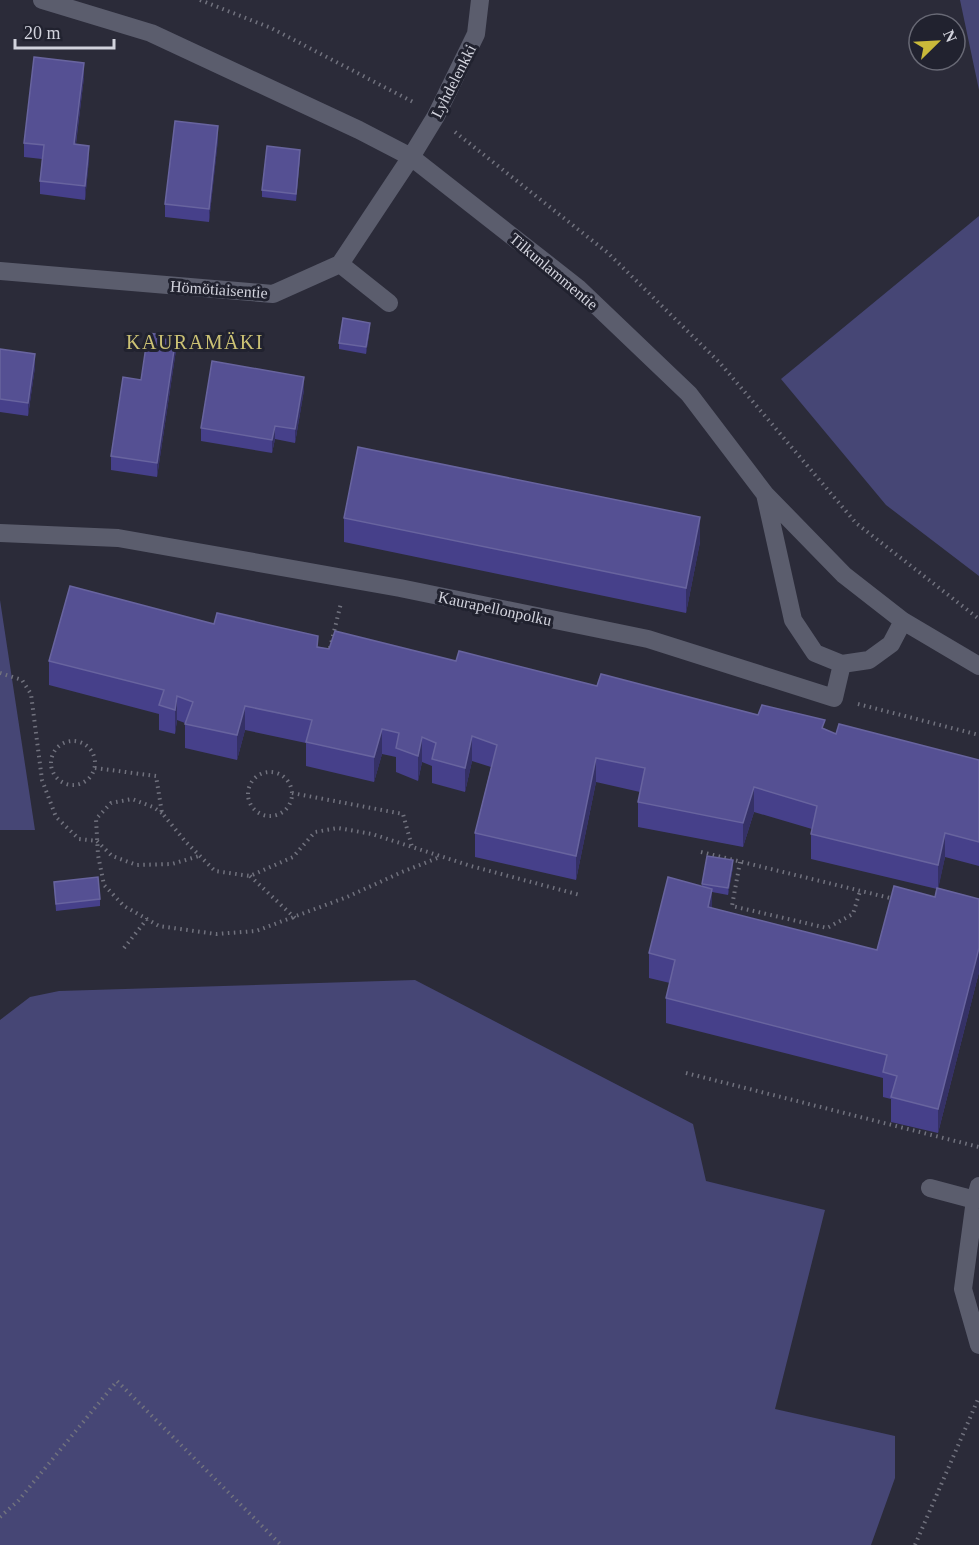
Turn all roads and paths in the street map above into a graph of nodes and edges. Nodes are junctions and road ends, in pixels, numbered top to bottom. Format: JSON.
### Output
{"nodes":[{"id":1,"x":42,"y":0,"type":"edge"},
{"id":2,"x":480,"y":0,"type":"edge"},
{"id":3,"x":411,"y":157,"type":"junction"},
{"id":4,"x":340,"y":264,"type":"junction"},
{"id":5,"x":0,"y":271,"type":"edge"},
{"id":6,"x":389,"y":303,"type":"dead end"},
{"id":7,"x":765,"y":494,"type":"junction"},
{"id":8,"x":0,"y":534,"type":"edge"},
{"id":9,"x":347,"y":579,"type":"junction"},
{"id":10,"x":903,"y":621,"type":"junction"},
{"id":11,"x":330,"y":648,"type":"edge"},
{"id":12,"x":842,"y":664,"type":"junction"},
{"id":13,"x":979,"y":666,"type":"edge"},
{"id":14,"x":0,"y":673,"type":"edge"},
{"id":15,"x":834,"y":698,"type":"junction"},
{"id":16,"x":979,"y":735,"type":"edge"},
{"id":17,"x":94,"y":768,"type":"junction"},
{"id":18,"x":292,"y":793,"type":"junction"},
{"id":19,"x":162,"y":813,"type":"junction"},
{"id":20,"x":97,"y":841,"type":"junction"},
{"id":21,"x":412,"y":847,"type":"junction"},
{"id":22,"x":701,"y":852,"type":"dead end"},
{"id":23,"x":199,"y":856,"type":"junction"},
{"id":24,"x":441,"y":856,"type":"junction"},
{"id":25,"x":740,"y":862,"type":"junction"},
{"id":26,"x":250,"y":876,"type":"junction"},
{"id":27,"x":860,"y":891,"type":"junction"},
{"id":28,"x":580,"y":895,"type":"dead end"},
{"id":29,"x":903,"y":901,"type":"edge"},
{"id":30,"x":295,"y":918,"type":"junction"},
{"id":31,"x":147,"y":919,"type":"junction"},
{"id":32,"x":124,"y":948,"type":"dead end"},
{"id":33,"x":686,"y":1073,"type":"dead end"},
{"id":34,"x":979,"y":1147,"type":"edge"},
{"id":35,"x":930,"y":1188,"type":"dead end"},
{"id":36,"x":977,"y":1193,"type":"edge"},
{"id":37,"x":979,"y":1345,"type":"edge"},
{"id":38,"x":979,"y":1397,"type":"edge"},
{"id":39,"x":0,"y":1517,"type":"edge"},
{"id":40,"x":280,"y":1545,"type":"edge"},
{"id":41,"x":915,"y":1545,"type":"edge"}],
"edges":[{"from":1,"to":3,"type":"street","name":"Tilkunlammentie"},
{"from":2,"to":3,"type":"street","name":"Lyhdelenkki"},
{"from":3,"to":4,"type":"street"},
{"from":3,"to":7,"type":"street","name":"Tilkunlammentie"},
{"from":4,"to":5,"type":"street","name":"Hömötiaisentie"},
{"from":4,"to":6,"type":"street"},
{"from":7,"to":10,"type":"street","name":"Tilkunlammentie"},
{"from":7,"to":12,"type":"street"},
{"from":8,"to":9,"type":"street","name":"Kaurapellonpolku"},
{"from":9,"to":11,"type":"path"},
{"from":9,"to":15,"type":"street","name":"Kaurapellonpolku"},
{"from":10,"to":12,"type":"street"},
{"from":10,"to":13,"type":"street","name":"Tilkunlammentie"},
{"from":12,"to":15,"type":"street"},
{"from":14,"to":20,"type":"path"},
{"from":15,"to":16,"type":"path"},
{"from":17,"to":17,"type":"path"},
{"from":17,"to":19,"type":"path"},
{"from":18,"to":18,"type":"path"},
{"from":18,"to":21,"type":"path"},
{"from":19,"to":20,"type":"path"},
{"from":19,"to":23,"type":"path"},
{"from":20,"to":23,"type":"path"},
{"from":20,"to":31,"type":"path"},
{"from":21,"to":24,"type":"path"},
{"from":21,"to":26,"type":"path"},
{"from":22,"to":25,"type":"path"},
{"from":23,"to":26,"type":"path"},
{"from":24,"to":28,"type":"path"},
{"from":24,"to":30,"type":"path"},
{"from":25,"to":27,"type":"path"},
{"from":25,"to":27,"type":"path"},
{"from":26,"to":30,"type":"path"},
{"from":27,"to":29,"type":"path"},
{"from":30,"to":31,"type":"path"},
{"from":31,"to":32,"type":"path"},
{"from":33,"to":34,"type":"path"},
{"from":35,"to":36,"type":"street"},
{"from":36,"to":37,"type":"street"},
{"from":38,"to":41,"type":"path"},
{"from":39,"to":40,"type":"path"}]}
